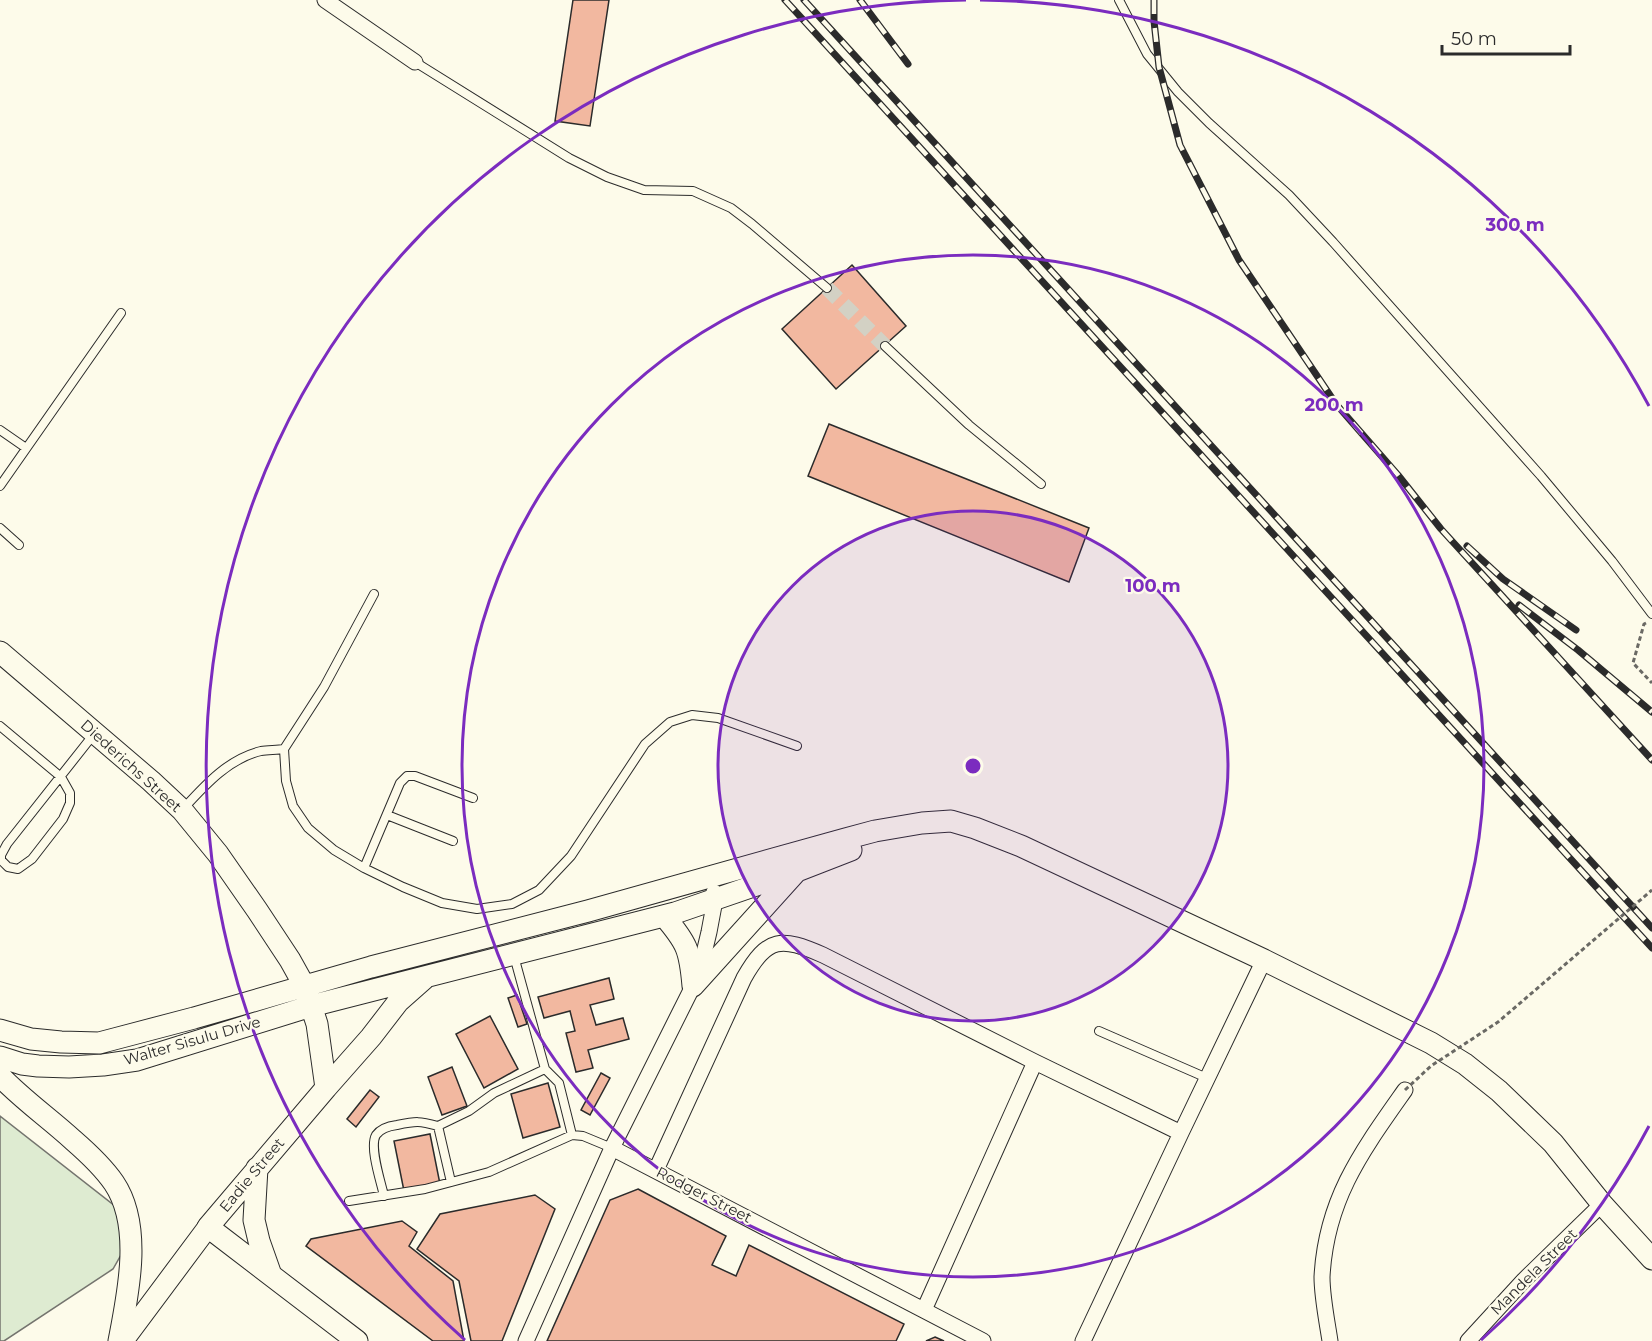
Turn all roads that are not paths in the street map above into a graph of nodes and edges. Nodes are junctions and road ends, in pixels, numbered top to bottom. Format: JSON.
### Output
{"nodes":[{"id":1,"x":325,"y":0,"type":"edge"},
{"id":2,"x":1119,"y":0,"type":"edge"},
{"id":3,"x":415,"y":62,"type":"joint"},
{"id":4,"x":827,"y":288,"type":"tunnel mouth"},
{"id":5,"x":121,"y":313,"type":"dead end"},
{"id":6,"x":885,"y":345,"type":"tunnel mouth"},
{"id":7,"x":0,"y":430,"type":"edge"},
{"id":8,"x":26,"y":448,"type":"junction"},
{"id":9,"x":1041,"y":484,"type":"dead end"},
{"id":10,"x":0,"y":486,"type":"edge"},
{"id":11,"x":0,"y":528,"type":"edge"},
{"id":12,"x":19,"y":545,"type":"dead end"},
{"id":13,"x":374,"y":594,"type":"dead end"},
{"id":14,"x":1652,"y":614,"type":"edge"},
{"id":15,"x":0,"y":652,"type":"edge"},
{"id":16,"x":0,"y":726,"type":"edge"},
{"id":17,"x":95,"y":733,"type":"junction"},
{"id":18,"x":797,"y":746,"type":"dead end"},
{"id":19,"x":284,"y":749,"type":"junction"},
{"id":20,"x":61,"y":777,"type":"junction"},
{"id":21,"x":473,"y":798,"type":"dead end"},
{"id":22,"x":182,"y":810,"type":"junction"},
{"id":23,"x":387,"y":815,"type":"junction"},
{"id":24,"x":888,"y":830,"type":"junction"},
{"id":25,"x":453,"y":841,"type":"dead end"},
{"id":26,"x":364,"y":868,"type":"junction"},
{"id":27,"x":797,"y":871,"type":"junction"},
{"id":28,"x":712,"y":876,"type":"junction"},
{"id":29,"x":715,"y":900,"type":"junction"},
{"id":30,"x":664,"y":916,"type":"junction"},
{"id":31,"x":513,"y":954,"type":"junction"},
{"id":32,"x":1264,"y":960,"type":"junction"},
{"id":33,"x":427,"y":976,"type":"junction"},
{"id":34,"x":693,"y":986,"type":"junction"},
{"id":35,"x":308,"y":996,"type":"junction"},
{"id":36,"x":0,"y":1030,"type":"edge"},
{"id":37,"x":1099,"y":1031,"type":"dead end"},
{"id":38,"x":0,"y":1057,"type":"edge"},
{"id":39,"x":1035,"y":1062,"type":"junction"},
{"id":40,"x":545,"y":1069,"type":"junction"},
{"id":41,"x":0,"y":1076,"type":"edge"},
{"id":42,"x":1207,"y":1078,"type":"junction"},
{"id":43,"x":326,"y":1088,"type":"junction"},
{"id":44,"x":1405,"y":1090,"type":"road end"},
{"id":45,"x":438,"y":1126,"type":"junction"},
{"id":46,"x":1181,"y":1133,"type":"junction"},
{"id":47,"x":572,"y":1135,"type":"junction"},
{"id":48,"x":612,"y":1148,"type":"junction"},
{"id":49,"x":257,"y":1168,"type":"junction"},
{"id":50,"x":656,"y":1170,"type":"junction"},
{"id":51,"x":451,"y":1182,"type":"junction"},
{"id":52,"x":384,"y":1196,"type":"junction"},
{"id":53,"x":350,"y":1202,"type":"dead end"},
{"id":54,"x":1602,"y":1204,"type":"junction"},
{"id":55,"x":208,"y":1227,"type":"junction"},
{"id":56,"x":1652,"y":1259,"type":"edge"},
{"id":57,"x":271,"y":1276,"type":"junction"},
{"id":58,"x":924,"y":1310,"type":"junction"},
{"id":59,"x":121,"y":1341,"type":"edge"},
{"id":60,"x":357,"y":1341,"type":"edge"},
{"id":61,"x":526,"y":1341,"type":"edge"},
{"id":62,"x":983,"y":1341,"type":"edge"},
{"id":63,"x":1083,"y":1341,"type":"edge"},
{"id":64,"x":1330,"y":1341,"type":"edge"},
{"id":65,"x":1468,"y":1341,"type":"edge"}],
"edges":[{"from":1,"to":3,"type":"street"},
{"from":2,"to":14,"type":"lane"},
{"from":3,"to":4,"type":"lane"},
{"from":5,"to":8,"type":"lane"},
{"from":6,"to":9,"type":"lane"},
{"from":7,"to":8,"type":"lane"},
{"from":8,"to":10,"type":"lane"},
{"from":11,"to":12,"type":"lane"},
{"from":13,"to":19,"type":"lane"},
{"from":15,"to":17,"type":"main road","name":"Diederichs Street"},
{"from":16,"to":20,"type":"lane"},
{"from":17,"to":20,"type":"lane"},
{"from":17,"to":22,"type":"main road","name":"Diederichs Street"},
{"from":18,"to":26,"type":"lane"},
{"from":19,"to":22,"type":"lane"},
{"from":19,"to":26,"type":"lane"},
{"from":20,"to":20,"type":"lane"},
{"from":21,"to":23,"type":"lane"},
{"from":22,"to":35,"type":"main road","name":"Diederichs Street"},
{"from":23,"to":25,"type":"lane"},
{"from":23,"to":26,"type":"lane"},
{"from":24,"to":27,"type":"main road"},
{"from":24,"to":28,"type":"main road"},
{"from":24,"to":32,"type":"main road"},
{"from":27,"to":29,"type":"main road"},
{"from":27,"to":34,"type":"main road"},
{"from":28,"to":29,"type":"street"},
{"from":28,"to":35,"type":"main road"},
{"from":29,"to":30,"type":"main road"},
{"from":29,"to":34,"type":"street"},
{"from":30,"to":31,"type":"main road"},
{"from":30,"to":34,"type":"main road"},
{"from":31,"to":33,"type":"main road"},
{"from":31,"to":40,"type":"lane"},
{"from":32,"to":42,"type":"street"},
{"from":32,"to":54,"type":"main road"},
{"from":33,"to":35,"type":"main road"},
{"from":33,"to":43,"type":"main road","name":"Eadie Street"},
{"from":34,"to":48,"type":"street"},
{"from":35,"to":36,"type":"main road","name":"Walter Sisulu Drive"},
{"from":35,"to":38,"type":"main road","name":"Walter Sisulu Drive"},
{"from":35,"to":43,"type":"main road"},
{"from":37,"to":42,"type":"lane"},
{"from":39,"to":46,"type":"street"},
{"from":39,"to":50,"type":"street"},
{"from":39,"to":58,"type":"street"},
{"from":40,"to":45,"type":"lane"},
{"from":40,"to":47,"type":"lane"},
{"from":41,"to":59,"type":"main road"},
{"from":42,"to":46,"type":"street"},
{"from":43,"to":49,"type":"main road","name":"Eadie Street"},
{"from":44,"to":64,"type":"street"},
{"from":45,"to":51,"type":"lane"},
{"from":45,"to":52,"type":"lane"},
{"from":46,"to":63,"type":"street"},
{"from":47,"to":48,"type":"lane"},
{"from":47,"to":51,"type":"lane"},
{"from":48,"to":50,"type":"street","name":"Rodger Street"},
{"from":48,"to":61,"type":"street"},
{"from":49,"to":55,"type":"main road","name":"Eadie Street"},
{"from":49,"to":57,"type":"main road"},
{"from":50,"to":58,"type":"street","name":"Rodger Street"},
{"from":51,"to":52,"type":"lane"},
{"from":52,"to":53,"type":"lane"},
{"from":54,"to":56,"type":"main road"},
{"from":54,"to":65,"type":"street","name":"Mandela Street"},
{"from":55,"to":57,"type":"main road","name":"Eadie Street"},
{"from":55,"to":59,"type":"street"},
{"from":57,"to":60,"type":"main road","name":"Eadie Street"},
{"from":58,"to":62,"type":"street","name":"Rodger Street"}]}
